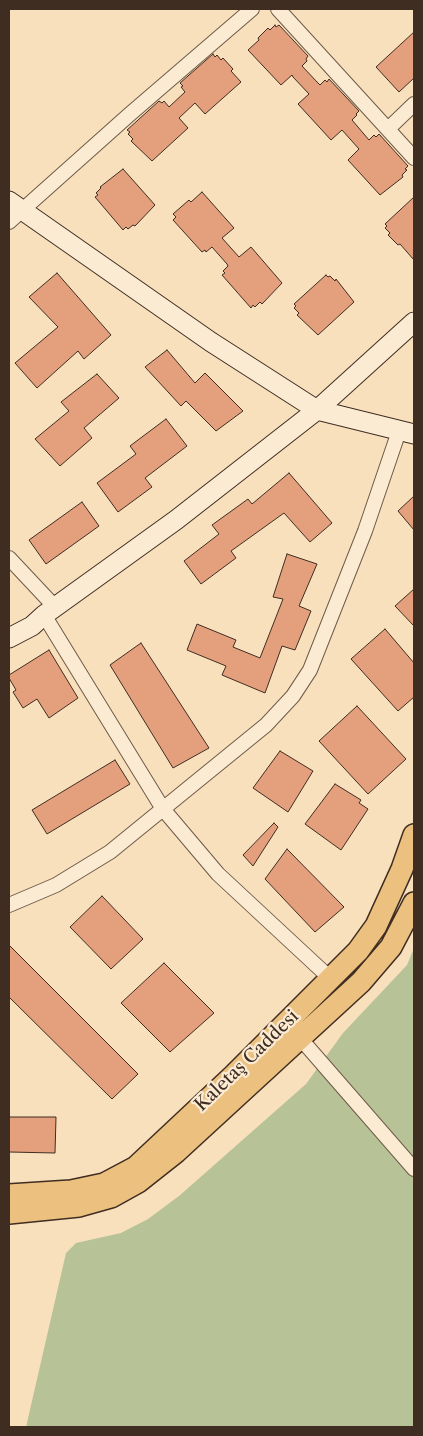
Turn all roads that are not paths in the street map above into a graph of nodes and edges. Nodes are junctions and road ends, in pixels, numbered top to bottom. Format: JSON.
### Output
{"nodes":[{"id":1,"x":252,"y":9,"type":"edge"},
{"id":2,"x":278,"y":9,"type":"edge"},
{"id":3,"x":414,"y":104,"type":"edge"},
{"id":4,"x":388,"y":129,"type":"junction"},
{"id":5,"x":414,"y":158,"type":"edge"},
{"id":6,"x":13,"y":211,"type":"edge"},
{"id":7,"x":414,"y":322,"type":"edge"},
{"id":8,"x":317,"y":410,"type":"junction"},
{"id":9,"x":407,"y":433,"type":"edge"},
{"id":10,"x":9,"y":558,"type":"edge"},
{"id":11,"x":49,"y":611,"type":"junction"},
{"id":12,"x":9,"y":638,"type":"edge"},
{"id":13,"x":163,"y":809,"type":"junction"},
{"id":14,"x":414,"y":835,"type":"edge"},
{"id":15,"x":414,"y":903,"type":"edge"},
{"id":16,"x":9,"y":905,"type":"edge"},
{"id":17,"x":331,"y":979,"type":"junction"},
{"id":18,"x":300,"y":1038,"type":"junction"},
{"id":19,"x":414,"y":1168,"type":"edge"},
{"id":20,"x":9,"y":1195,"type":"edge"},
{"id":21,"x":9,"y":1213,"type":"edge"}],
"edges":[{"from":1,"to":6,"type":"street"},
{"from":2,"to":4,"type":"street"},
{"from":3,"to":4,"type":"street"},
{"from":4,"to":5,"type":"street"},
{"from":6,"to":8,"type":"street"},
{"from":7,"to":8,"type":"street"},
{"from":8,"to":9,"type":"street"},
{"from":8,"to":11,"type":"street"},
{"from":9,"to":13,"type":"street"},
{"from":10,"to":11,"type":"street"},
{"from":11,"to":12,"type":"street"},
{"from":11,"to":13,"type":"street"},
{"from":13,"to":16,"type":"street"},
{"from":13,"to":17,"type":"street"},
{"from":14,"to":17,"type":"main road","name":"Kaletaş Caddesi"},
{"from":15,"to":18,"type":"main road","name":"Kaletaş Caddesi"},
{"from":17,"to":20,"type":"main road","name":"Kaletaş Caddesi"},
{"from":18,"to":19,"type":"street"},
{"from":18,"to":21,"type":"main road","name":"Kaletaş Caddesi"}]}
